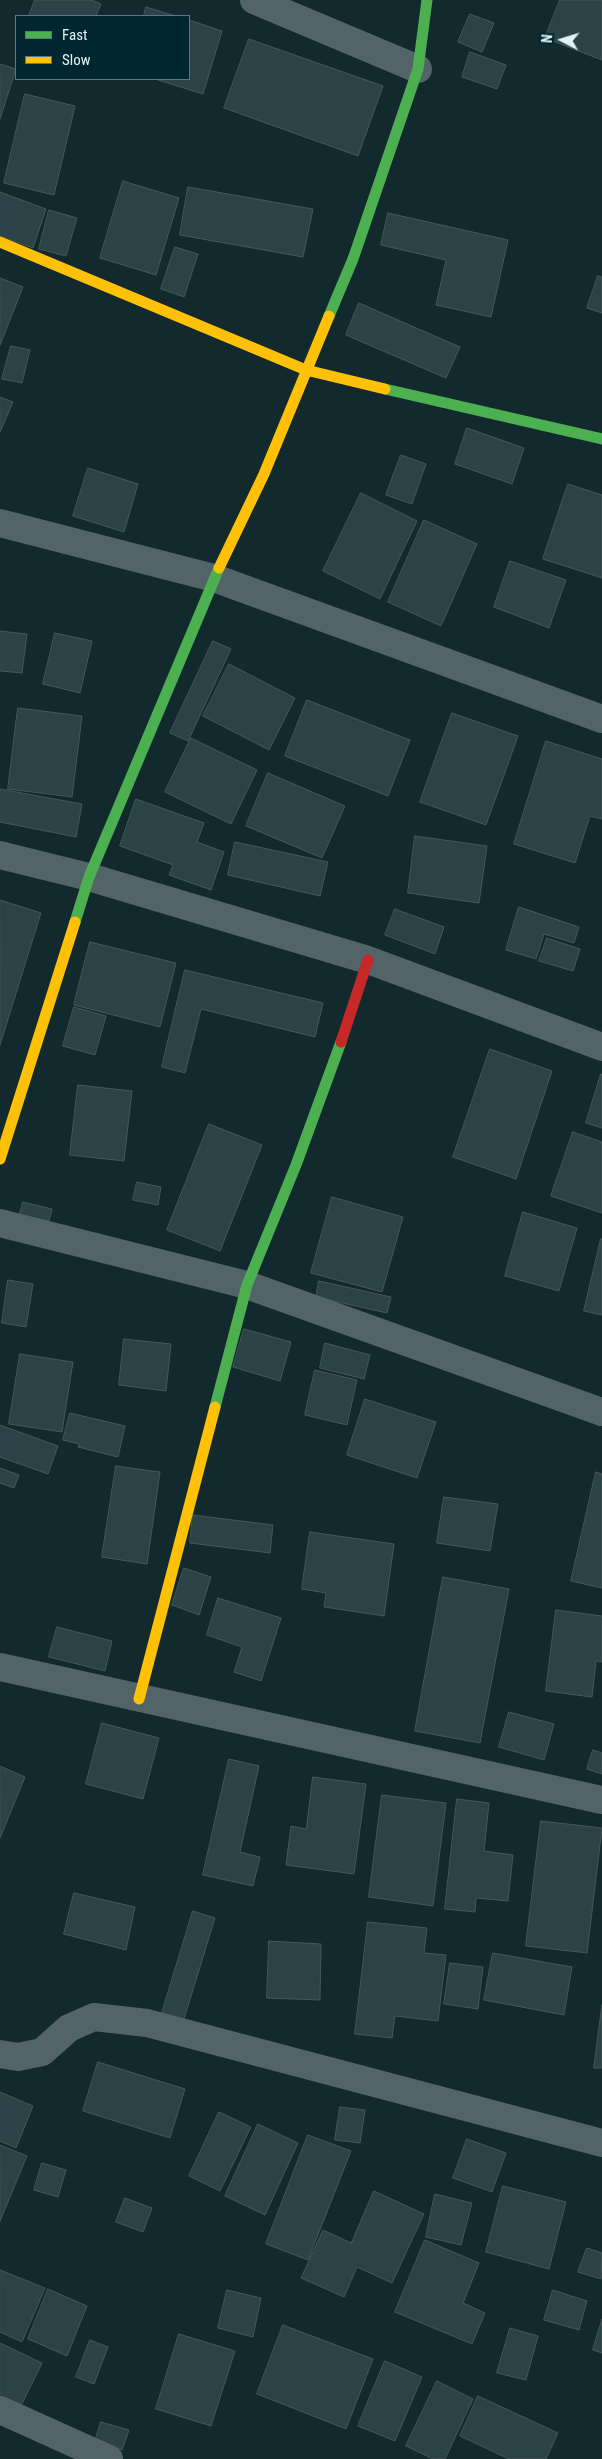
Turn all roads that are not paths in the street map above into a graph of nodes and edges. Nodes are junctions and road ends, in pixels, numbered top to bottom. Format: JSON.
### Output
{"nodes":[{"id":1,"x":254,"y":0,"type":"edge"},
{"id":2,"x":427,"y":0,"type":"edge"},
{"id":3,"x":418,"y":69,"type":"junction"},
{"id":4,"x":0,"y":242,"type":"edge"},
{"id":5,"x":306,"y":370,"type":"junction"},
{"id":6,"x":602,"y":439,"type":"edge"},
{"id":7,"x":0,"y":523,"type":"edge"},
{"id":8,"x":214,"y":578,"type":"junction"},
{"id":9,"x":602,"y":718,"type":"edge"},
{"id":10,"x":0,"y":855,"type":"edge"},
{"id":11,"x":88,"y":877,"type":"junction"},
{"id":12,"x":368,"y":960,"type":"junction"},
{"id":13,"x":602,"y":1047,"type":"edge"},
{"id":14,"x":0,"y":1160,"type":"edge"},
{"id":15,"x":0,"y":1222,"type":"edge"},
{"id":16,"x":248,"y":1285,"type":"junction"},
{"id":17,"x":602,"y":1412,"type":"edge"},
{"id":18,"x":0,"y":1667,"type":"edge"},
{"id":19,"x":139,"y":1700,"type":"junction"},
{"id":20,"x":602,"y":1800,"type":"edge"},
{"id":21,"x":0,"y":2054,"type":"edge"},
{"id":22,"x":602,"y":2143,"type":"edge"},
{"id":23,"x":0,"y":2410,"type":"edge"},
{"id":24,"x":109,"y":2459,"type":"edge"}],
"edges":[{"from":1,"to":3,"type":"street"},
{"from":2,"to":3,"type":"street"},
{"from":3,"to":5,"type":"street"},
{"from":4,"to":5,"type":"street"},
{"from":5,"to":6,"type":"street"},
{"from":5,"to":8,"type":"street"},
{"from":7,"to":8,"type":"street"},
{"from":8,"to":9,"type":"street"},
{"from":8,"to":11,"type":"street"},
{"from":10,"to":11,"type":"street"},
{"from":11,"to":12,"type":"street"},
{"from":11,"to":14,"type":"street"},
{"from":12,"to":13,"type":"street"},
{"from":12,"to":16,"type":"street"},
{"from":15,"to":16,"type":"street"},
{"from":16,"to":17,"type":"street"},
{"from":16,"to":19,"type":"street"},
{"from":18,"to":19,"type":"street"},
{"from":19,"to":20,"type":"street"},
{"from":21,"to":22,"type":"street"},
{"from":23,"to":24,"type":"street"}]}
